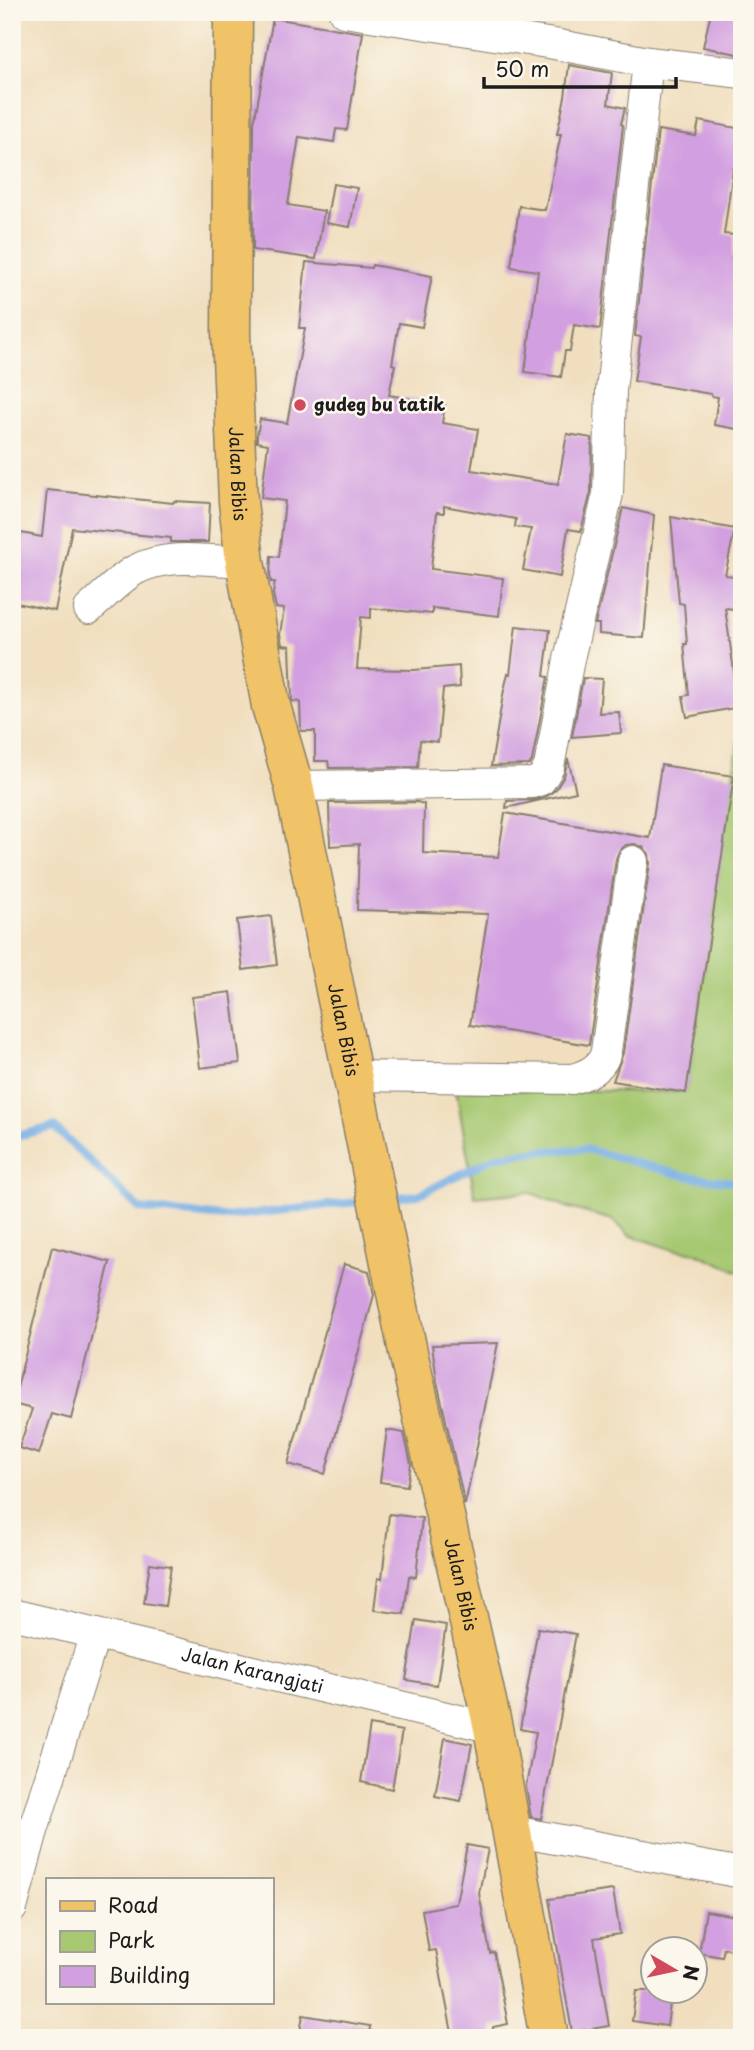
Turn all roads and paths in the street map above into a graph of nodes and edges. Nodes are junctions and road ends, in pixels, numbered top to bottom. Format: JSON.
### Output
{"nodes":[{"id":1,"x":233,"y":12,"type":"edge"},
{"id":2,"x":344,"y":12,"type":"edge"},
{"id":3,"x":648,"y":62,"type":"junction"},
{"id":4,"x":742,"y":73,"type":"edge"},
{"id":5,"x":245,"y":562,"type":"junction"},
{"id":6,"x":89,"y":609,"type":"dead end"},
{"id":7,"x":294,"y":786,"type":"junction"},
{"id":8,"x":633,"y":861,"type":"dead end"},
{"id":9,"x":353,"y":1076,"type":"junction"},
{"id":10,"x":12,"y":1614,"type":"edge"},
{"id":11,"x":94,"y":1634,"type":"junction"},
{"id":12,"x":493,"y":1728,"type":"junction"},
{"id":13,"x":512,"y":1831,"type":"junction"},
{"id":14,"x":742,"y":1873,"type":"edge"},
{"id":15,"x":12,"y":1908,"type":"edge"},
{"id":16,"x":549,"y":2038,"type":"edge"}],
"edges":[{"from":1,"to":5,"type":"main road","name":"Jalan Bibis"},
{"from":2,"to":3,"type":"street"},
{"from":3,"to":4,"type":"street"},
{"from":3,"to":7,"type":"street"},
{"from":5,"to":6,"type":"street"},
{"from":5,"to":7,"type":"main road","name":"Jalan Bibis"},
{"from":7,"to":9,"type":"main road","name":"Jalan Bibis"},
{"from":8,"to":9,"type":"street"},
{"from":9,"to":12,"type":"main road","name":"Jalan Bibis"},
{"from":10,"to":11,"type":"street","name":"Jalan Karangjati"},
{"from":11,"to":12,"type":"street","name":"Jalan Karangjati"},
{"from":11,"to":15,"type":"street"},
{"from":12,"to":13,"type":"main road","name":"Jalan Bibis"},
{"from":13,"to":14,"type":"street"},
{"from":13,"to":16,"type":"main road","name":"Jalan Bibis"}]}
